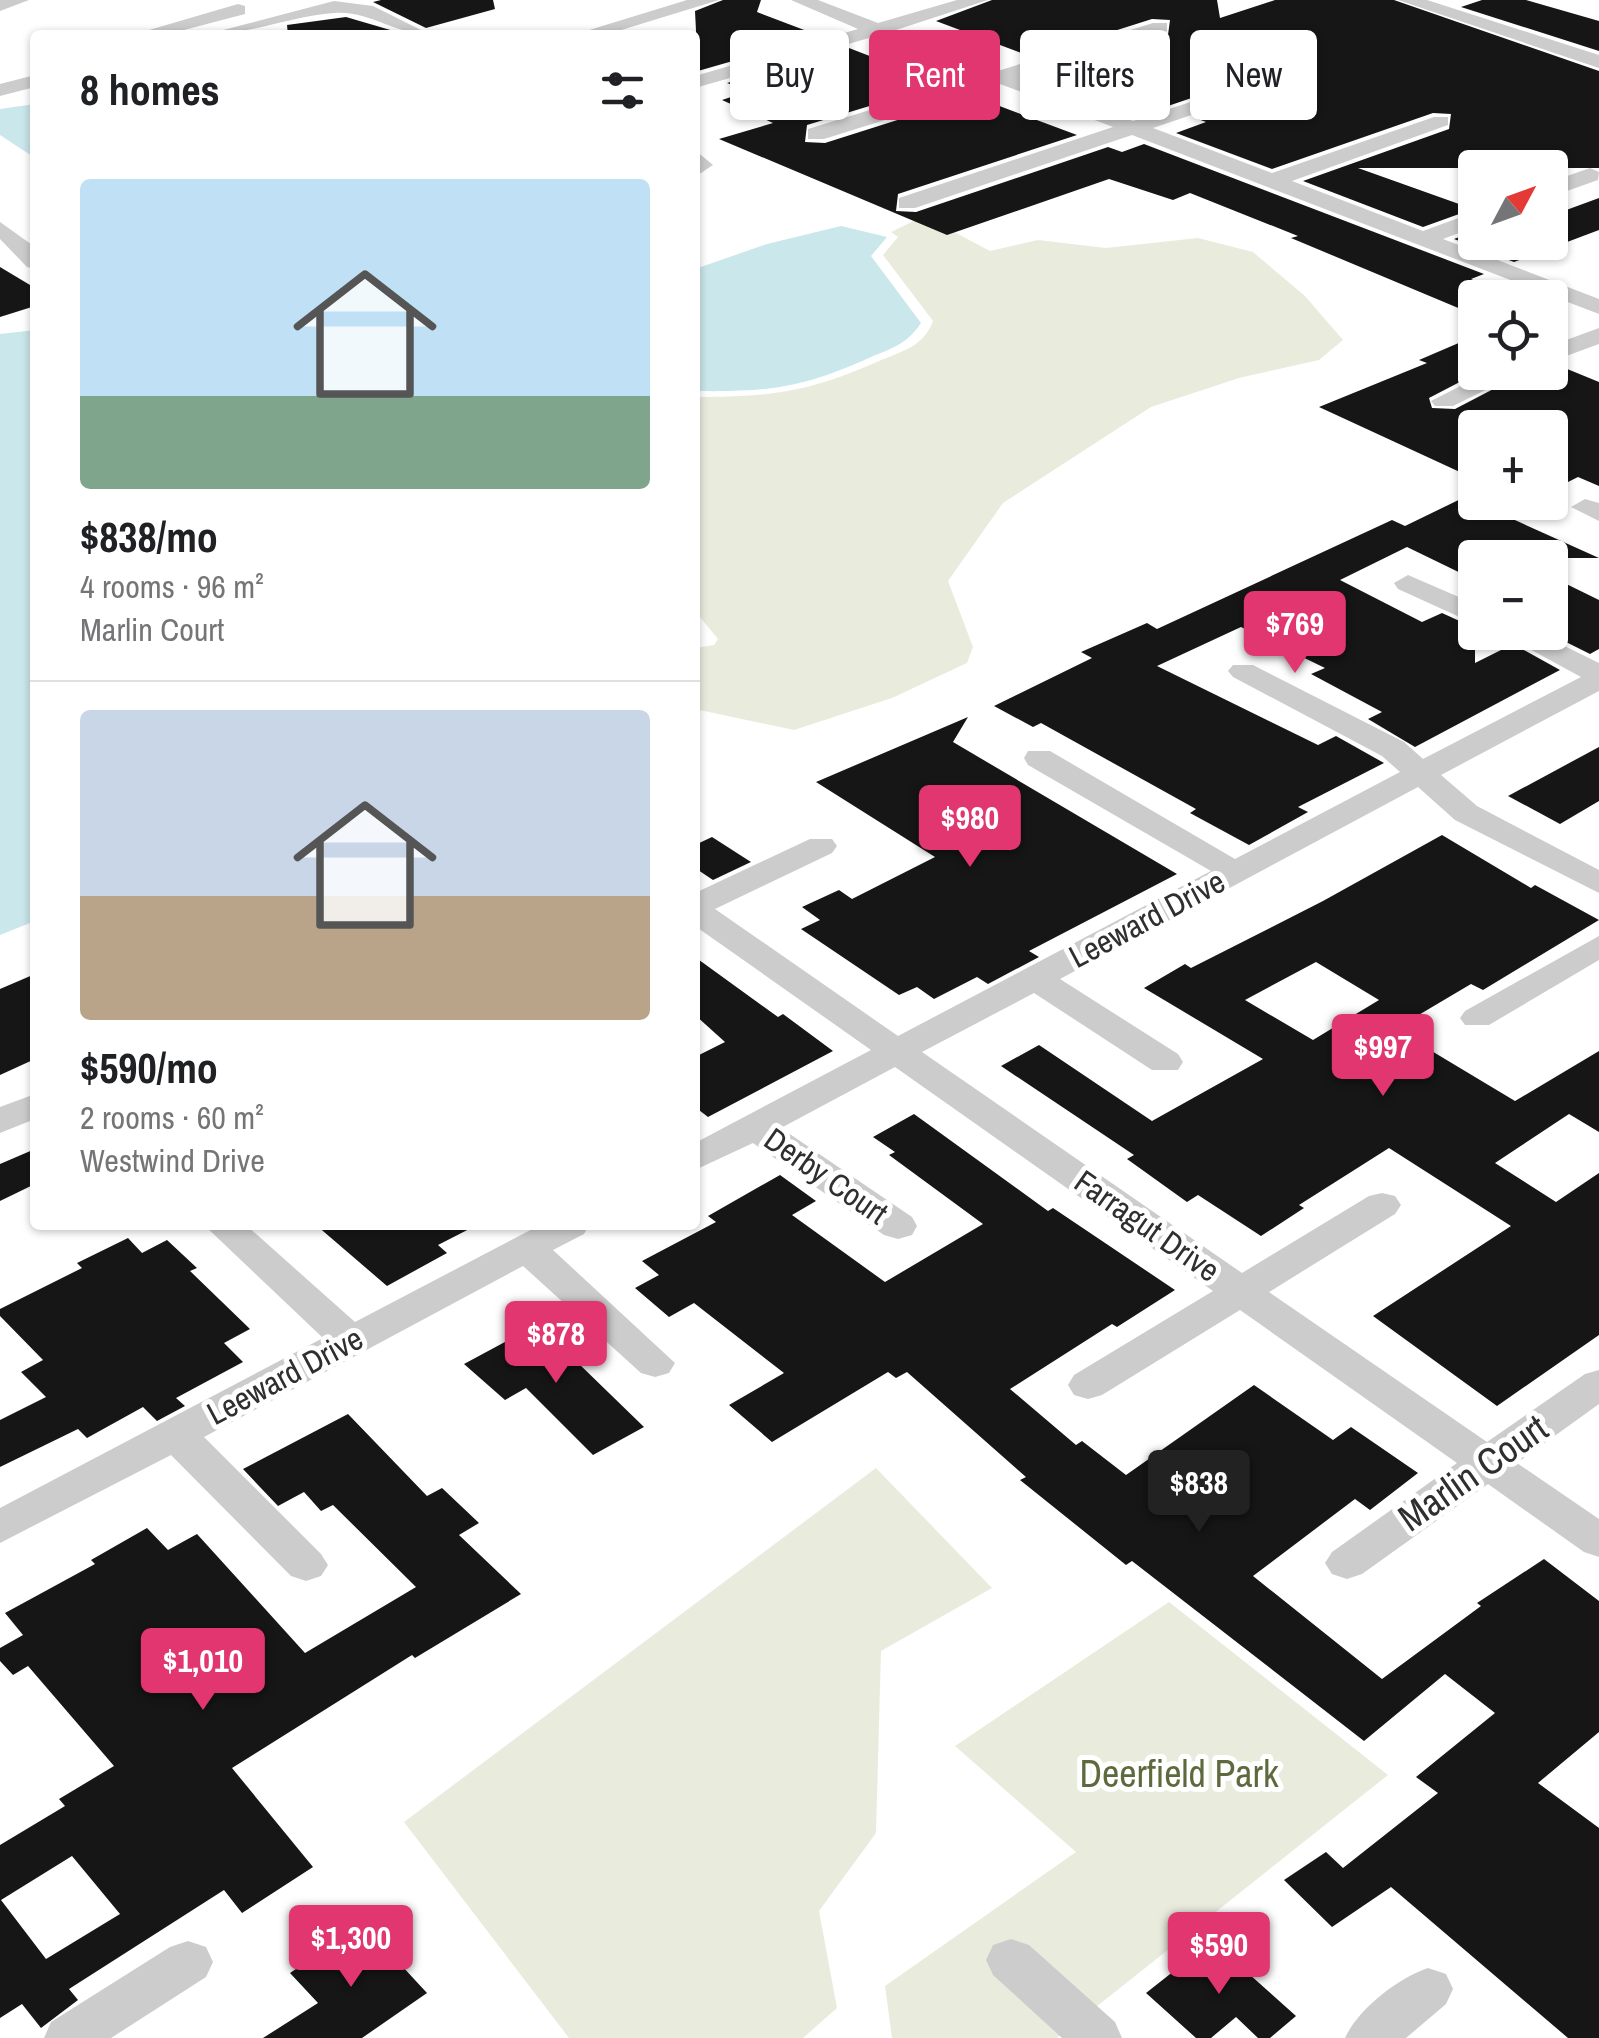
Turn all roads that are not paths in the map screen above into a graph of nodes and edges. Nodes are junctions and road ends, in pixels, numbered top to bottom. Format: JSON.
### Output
{"nodes":[{"id":1,"x":19,"y":0,"type":"edge"},
{"id":2,"x":276,"y":0,"type":"edge"},
{"id":3,"x":708,"y":0,"type":"edge"},
{"id":4,"x":801,"y":0,"type":"edge"},
{"id":5,"x":978,"y":0,"type":"edge"},
{"id":6,"x":1408,"y":0,"type":"edge"},
{"id":7,"x":0,"y":5,"type":"edge"},
{"id":8,"x":220,"y":27,"type":"edge"},
{"id":9,"x":1160,"y":27,"type":"dead end"},
{"id":10,"x":876,"y":29,"type":"junction"},
{"id":11,"x":191,"y":30,"type":"edge"},
{"id":12,"x":410,"y":30,"type":"edge"},
{"id":13,"x":598,"y":30,"type":"edge"},
{"id":14,"x":1599,"y":62,"type":"edge"},
{"id":15,"x":30,"y":63,"type":"edge"},
{"id":16,"x":0,"y":72,"type":"edge"},
{"id":17,"x":1000,"y":76,"type":"joint"},
{"id":18,"x":700,"y":81,"type":"edge"},
{"id":19,"x":30,"y":82,"type":"edge"},
{"id":20,"x":0,"y":90,"type":"edge"},
{"id":21,"x":1190,"y":108,"type":"edge"},
{"id":22,"x":869,"y":117,"type":"edge"},
{"id":23,"x":1441,"y":121,"type":"dead end"},
{"id":24,"x":1132,"y":127,"type":"junction"},
{"id":25,"x":816,"y":134,"type":"dead end"},
{"id":26,"x":1590,"y":175,"type":"dead end"},
{"id":27,"x":1271,"y":181,"type":"junction"},
{"id":28,"x":1568,"y":183,"type":"edge"},
{"id":29,"x":907,"y":202,"type":"dead end"},
{"id":30,"x":1458,"y":226,"type":"edge"},
{"id":31,"x":0,"y":229,"type":"edge"},
{"id":32,"x":1423,"y":240,"type":"junction"},
{"id":33,"x":30,"y":251,"type":"edge"},
{"id":34,"x":1599,"y":307,"type":"edge"},
{"id":35,"x":1599,"y":335,"type":"edge"},
{"id":36,"x":1568,"y":348,"type":"edge"},
{"id":37,"x":1468,"y":390,"type":"edge"},
{"id":38,"x":1444,"y":400,"type":"dead end"},
{"id":39,"x":1408,"y":583,"type":"dead end"},
{"id":40,"x":1458,"y":607,"type":"edge"},
{"id":41,"x":1548,"y":650,"type":"edge"},
{"id":42,"x":1244,"y":670,"type":"dead end"},
{"id":43,"x":1599,"y":676,"type":"edge"},
{"id":44,"x":1039,"y":758,"type":"dead end"},
{"id":45,"x":1419,"y":773,"type":"junction"},
{"id":46,"x":821,"y":846,"type":"dead end"},
{"id":47,"x":1235,"y":872,"type":"junction"},
{"id":48,"x":1599,"y":883,"type":"edge"},
{"id":49,"x":700,"y":906,"type":"edge"},
{"id":50,"x":700,"y":912,"type":"edge"},
{"id":51,"x":1599,"y":946,"type":"edge"},
{"id":52,"x":1035,"y":978,"type":"junction"},
{"id":53,"x":1477,"y":1018,"type":"dead end"},
{"id":54,"x":896,"y":1052,"type":"junction"},
{"id":55,"x":1165,"y":1062,"type":"dead end"},
{"id":56,"x":30,"y":1107,"type":"edge"},
{"id":57,"x":0,"y":1121,"type":"edge"},
{"id":58,"x":755,"y":1126,"type":"junction"},
{"id":59,"x":700,"y":1155,"type":"edge"},
{"id":60,"x":1382,"y":1204,"type":"dead end"},
{"id":61,"x":898,"y":1226,"type":"dead end"},
{"id":62,"x":229,"y":1230,"type":"edge"},
{"id":63,"x":560,"y":1230,"type":"edge"},
{"id":64,"x":526,"y":1248,"type":"junction"},
{"id":65,"x":1240,"y":1291,"type":"junction"},
{"id":66,"x":351,"y":1341,"type":"junction"},
{"id":67,"x":655,"y":1363,"type":"dead end"},
{"id":68,"x":1599,"y":1384,"type":"edge"},
{"id":69,"x":1088,"y":1385,"type":"dead end"},
{"id":70,"x":175,"y":1434,"type":"junction"},
{"id":71,"x":1486,"y":1462,"type":"junction"},
{"id":72,"x":0,"y":1527,"type":"edge"},
{"id":73,"x":1599,"y":1541,"type":"edge"},
{"id":74,"x":1347,"y":1563,"type":"dead end"},
{"id":75,"x":306,"y":1565,"type":"dead end"},
{"id":76,"x":1011,"y":1960,"type":"dead end"},
{"id":77,"x":188,"y":1962,"type":"dead end"},
{"id":78,"x":1428,"y":1989,"type":"dead end"},
{"id":79,"x":69,"y":2038,"type":"edge"},
{"id":80,"x":1097,"y":2038,"type":"edge"},
{"id":81,"x":1370,"y":2038,"type":"edge"}],
"edges":[{"from":1,"to":7,"type":"street"},
{"from":2,"to":8,"type":"street"},
{"from":3,"to":13,"type":"street"},
{"from":4,"to":10,"type":"street"},
{"from":5,"to":10,"type":"street"},
{"from":6,"to":14,"type":"street"},
{"from":8,"to":11,"type":"street"},
{"from":8,"to":12,"type":"street"},
{"from":9,"to":17,"type":"street"},
{"from":10,"to":18,"type":"street"},
{"from":15,"to":16,"type":"street"},
{"from":17,"to":24,"type":"street"},
{"from":19,"to":20,"type":"street"},
{"from":21,"to":24,"type":"street"},
{"from":22,"to":25,"type":"street"},
{"from":23,"to":27,"type":"street"},
{"from":24,"to":27,"type":"street"},
{"from":24,"to":29,"type":"street"},
{"from":26,"to":28,"type":"street"},
{"from":27,"to":32,"type":"street"},
{"from":30,"to":32,"type":"street"},
{"from":31,"to":33,"type":"street"},
{"from":32,"to":34,"type":"street"},
{"from":35,"to":36,"type":"street"},
{"from":37,"to":38,"type":"street"},
{"from":39,"to":40,"type":"street"},
{"from":41,"to":43,"type":"street"},
{"from":42,"to":45,"type":"street"},
{"from":43,"to":45,"type":"street","name":"Leeward Drive"},
{"from":44,"to":47,"type":"street"},
{"from":45,"to":47,"type":"street","name":"Leeward Drive"},
{"from":45,"to":48,"type":"street"},
{"from":46,"to":49,"type":"street"},
{"from":47,"to":52,"type":"street","name":"Leeward Drive"},
{"from":50,"to":54,"type":"street","name":"Farragut Drive"},
{"from":51,"to":53,"type":"street"},
{"from":52,"to":54,"type":"street","name":"Leeward Drive"},
{"from":52,"to":55,"type":"street"},
{"from":54,"to":58,"type":"street","name":"Leeward Drive"},
{"from":54,"to":65,"type":"street","name":"Farragut Drive"},
{"from":56,"to":57,"type":"street"},
{"from":58,"to":59,"type":"street","name":"Leeward Drive"},
{"from":58,"to":61,"type":"street","name":"Derby Court"},
{"from":60,"to":65,"type":"street"},
{"from":62,"to":66,"type":"street"},
{"from":63,"to":64,"type":"street","name":"Leeward Drive"},
{"from":64,"to":66,"type":"street","name":"Leeward Drive"},
{"from":64,"to":67,"type":"street"},
{"from":65,"to":69,"type":"street"},
{"from":65,"to":71,"type":"street","name":"Farragut Drive"},
{"from":66,"to":70,"type":"street","name":"Leeward Drive"},
{"from":68,"to":71,"type":"street","name":"Marlin Court"},
{"from":70,"to":72,"type":"street","name":"Leeward Drive"},
{"from":70,"to":75,"type":"street"},
{"from":71,"to":73,"type":"street","name":"Farragut Drive"},
{"from":71,"to":74,"type":"street","name":"Marlin Court"},
{"from":76,"to":80,"type":"street"},
{"from":77,"to":79,"type":"street"},
{"from":78,"to":81,"type":"street"}]}
